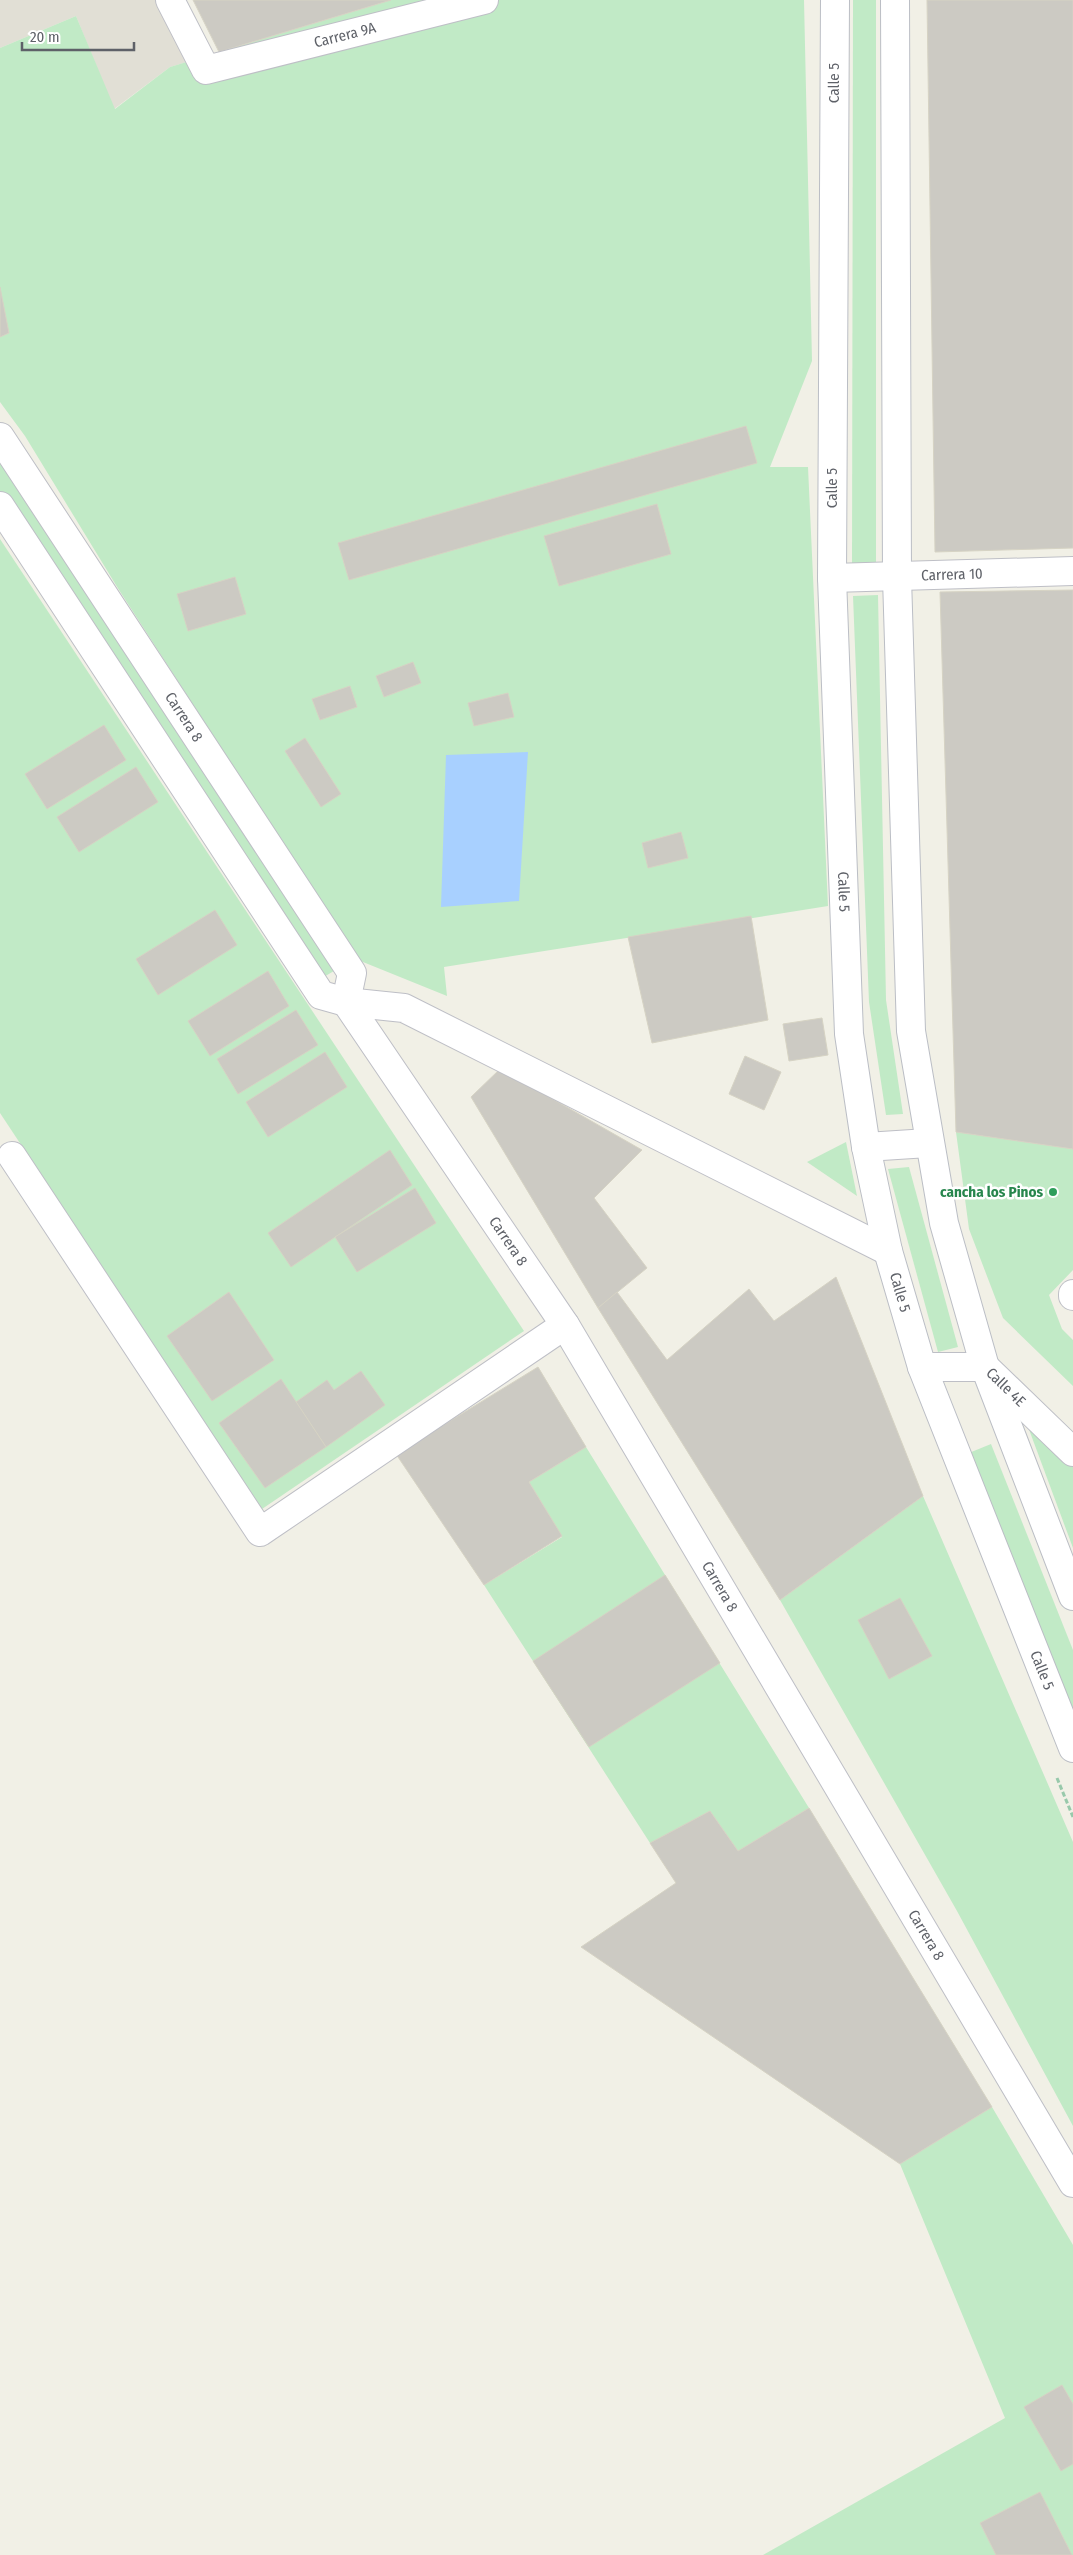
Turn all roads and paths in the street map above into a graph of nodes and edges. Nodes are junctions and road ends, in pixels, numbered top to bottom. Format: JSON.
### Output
{"nodes":[{"id":1,"x":170,"y":0,"type":"edge"},
{"id":2,"x":484,"y":0,"type":"edge"},
{"id":3,"x":835,"y":0,"type":"edge"},
{"id":4,"x":896,"y":0,"type":"edge"},
{"id":5,"x":0,"y":437,"type":"edge"},
{"id":6,"x":0,"y":506,"type":"edge"},
{"id":7,"x":1073,"y":571,"type":"edge"},
{"id":8,"x":832,"y":578,"type":"junction"},
{"id":9,"x":897,"y":578,"type":"junction"},
{"id":10,"x":346,"y":1002,"type":"junction"},
{"id":11,"x":928,"y":1143,"type":"junction"},
{"id":12,"x":866,"y":1147,"type":"junction"},
{"id":13,"x":12,"y":1156,"type":"dead end"},
{"id":14,"x":888,"y":1250,"type":"junction"},
{"id":15,"x":565,"y":1325,"type":"junction"},
{"id":16,"x":922,"y":1367,"type":"junction"},
{"id":17,"x":984,"y":1367,"type":"junction"},
{"id":18,"x":1073,"y":1452,"type":"edge"},
{"id":19,"x":1073,"y":1596,"type":"edge"},
{"id":20,"x":1073,"y":1748,"type":"edge"},
{"id":21,"x":1073,"y":2183,"type":"edge"}],
"edges":[{"from":1,"to":2,"type":"street","name":"Carrera 9A"},
{"from":3,"to":8,"type":"street","name":"Calle 5"},
{"from":4,"to":9,"type":"street"},
{"from":5,"to":10,"type":"street","name":"Carrera 8"},
{"from":6,"to":10,"type":"street"},
{"from":7,"to":9,"type":"street","name":"Carrera 10"},
{"from":8,"to":9,"type":"street","name":"Carrera 10"},
{"from":8,"to":12,"type":"street","name":"Calle 5"},
{"from":9,"to":11,"type":"street"},
{"from":10,"to":14,"type":"street"},
{"from":10,"to":15,"type":"street","name":"Carrera 8"},
{"from":11,"to":12,"type":"street"},
{"from":11,"to":17,"type":"street"},
{"from":12,"to":14,"type":"street","name":"Calle 5"},
{"from":13,"to":15,"type":"street"},
{"from":14,"to":16,"type":"street","name":"Calle 5"},
{"from":15,"to":21,"type":"street","name":"Carrera 8"},
{"from":16,"to":17,"type":"street","name":"Calle 4E"},
{"from":16,"to":20,"type":"street","name":"Calle 5"},
{"from":17,"to":18,"type":"street","name":"Calle 4E"},
{"from":17,"to":19,"type":"street"}]}
